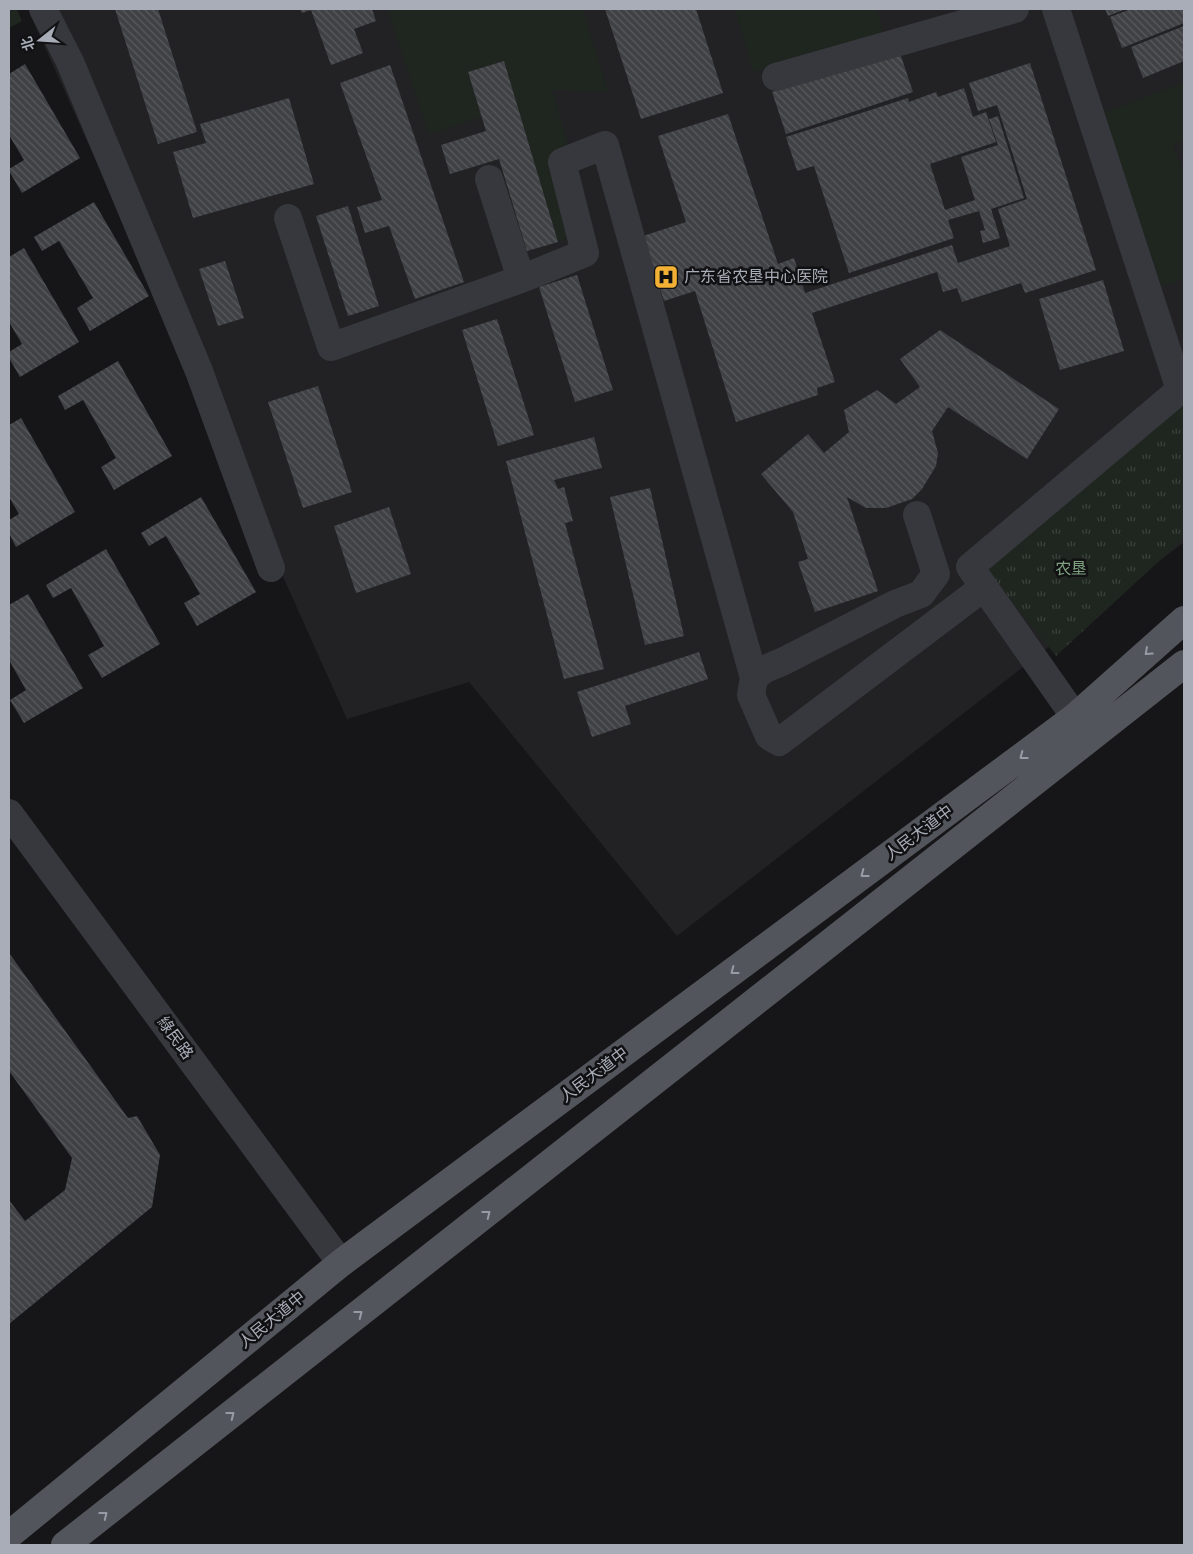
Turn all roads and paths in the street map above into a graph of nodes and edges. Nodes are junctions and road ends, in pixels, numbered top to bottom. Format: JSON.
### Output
{"nodes":[{"id":1,"x":43,"y":9,"type":"edge"},
{"id":2,"x":1015,"y":9,"type":"edge"},
{"id":3,"x":1056,"y":9,"type":"edge"},
{"id":4,"x":776,"y":77,"type":"dead end"},
{"id":5,"x":489,"y":179,"type":"dead end"},
{"id":6,"x":288,"y":218,"type":"dead end"},
{"id":7,"x":521,"y":280,"type":"junction"},
{"id":8,"x":917,"y":515,"type":"dead end"},
{"id":9,"x":271,"y":568,"type":"dead end"},
{"id":10,"x":984,"y":587,"type":"junction"},
{"id":11,"x":1184,"y":620,"type":"edge"},
{"id":12,"x":1184,"y":664,"type":"edge"},
{"id":13,"x":754,"y":678,"type":"junction"},
{"id":14,"x":1075,"y":717,"type":"junction"},
{"id":15,"x":9,"y":813,"type":"edge"},
{"id":16,"x":341,"y":1263,"type":"junction"},
{"id":17,"x":11,"y":1529,"type":"edge"},
{"id":18,"x":65,"y":1545,"type":"edge"}],
"edges":[{"from":1,"to":9,"type":"street"},
{"from":2,"to":4,"type":"street"},
{"from":3,"to":10,"type":"street"},
{"from":5,"to":7,"type":"street"},
{"from":6,"to":7,"type":"street"},
{"from":7,"to":13,"type":"street"},
{"from":8,"to":13,"type":"street"},
{"from":10,"to":13,"type":"street"},
{"from":10,"to":14,"type":"street"},
{"from":11,"to":14,"type":"main road","name":"人民大道中","one_way":true},
{"from":18,"to":12,"type":"main road","name":"人民大道中","one_way":true},
{"from":14,"to":16,"type":"main road","name":"人民大道中","one_way":true},
{"from":15,"to":16,"type":"street","name":"綠民路"},
{"from":16,"to":17,"type":"main road","name":"人民大道中"}]}
